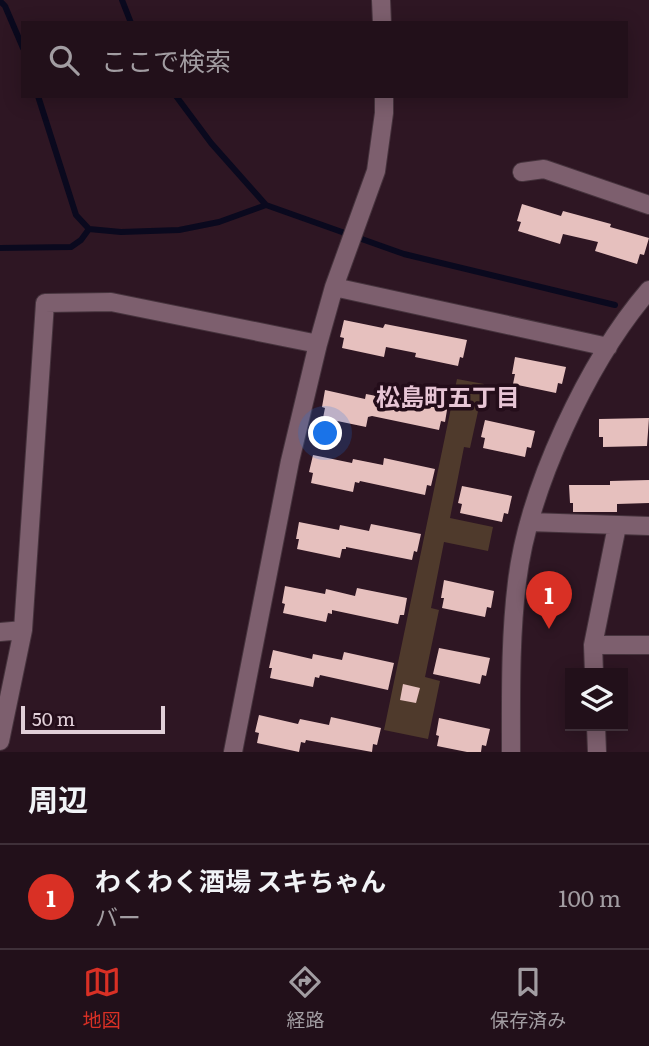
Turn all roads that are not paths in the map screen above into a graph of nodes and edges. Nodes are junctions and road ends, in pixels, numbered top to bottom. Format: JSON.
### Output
{"nodes":[{"id":1,"x":381,"y":0,"type":"edge"},
{"id":2,"x":382,"y":21,"type":"edge"},
{"id":3,"x":384,"y":98,"type":"edge"},
{"id":4,"x":522,"y":172,"type":"dead end"},
{"id":5,"x":649,"y":205,"type":"edge"},
{"id":6,"x":334,"y":287,"type":"junction"},
{"id":7,"x":649,"y":290,"type":"edge"},
{"id":8,"x":318,"y":344,"type":"junction"},
{"id":9,"x":608,"y":347,"type":"junction"},
{"id":10,"x":529,"y":522,"type":"junction"},
{"id":11,"x":617,"y":526,"type":"junction"},
{"id":12,"x":649,"y":526,"type":"edge"},
{"id":13,"x":23,"y":630,"type":"junction"},
{"id":14,"x":0,"y":632,"type":"edge"},
{"id":15,"x":593,"y":645,"type":"junction"},
{"id":16,"x":649,"y":645,"type":"edge"},
{"id":17,"x":594,"y":668,"type":"edge"},
{"id":18,"x":596,"y":731,"type":"edge"},
{"id":19,"x":0,"y":741,"type":"edge"},
{"id":20,"x":233,"y":752,"type":"edge"},
{"id":21,"x":511,"y":752,"type":"edge"},
{"id":22,"x":597,"y":752,"type":"edge"}],
"edges":[{"from":1,"to":2,"type":"street"},
{"from":3,"to":6,"type":"street"},
{"from":4,"to":5,"type":"street"},
{"from":6,"to":8,"type":"street"},
{"from":6,"to":9,"type":"street"},
{"from":7,"to":9,"type":"street"},
{"from":8,"to":13,"type":"street"},
{"from":8,"to":20,"type":"street"},
{"from":9,"to":10,"type":"street"},
{"from":10,"to":11,"type":"street"},
{"from":10,"to":21,"type":"street"},
{"from":11,"to":12,"type":"street"},
{"from":11,"to":15,"type":"street"},
{"from":13,"to":14,"type":"street"},
{"from":13,"to":19,"type":"street"},
{"from":15,"to":16,"type":"street"},
{"from":15,"to":17,"type":"street"},
{"from":18,"to":22,"type":"street"}]}
